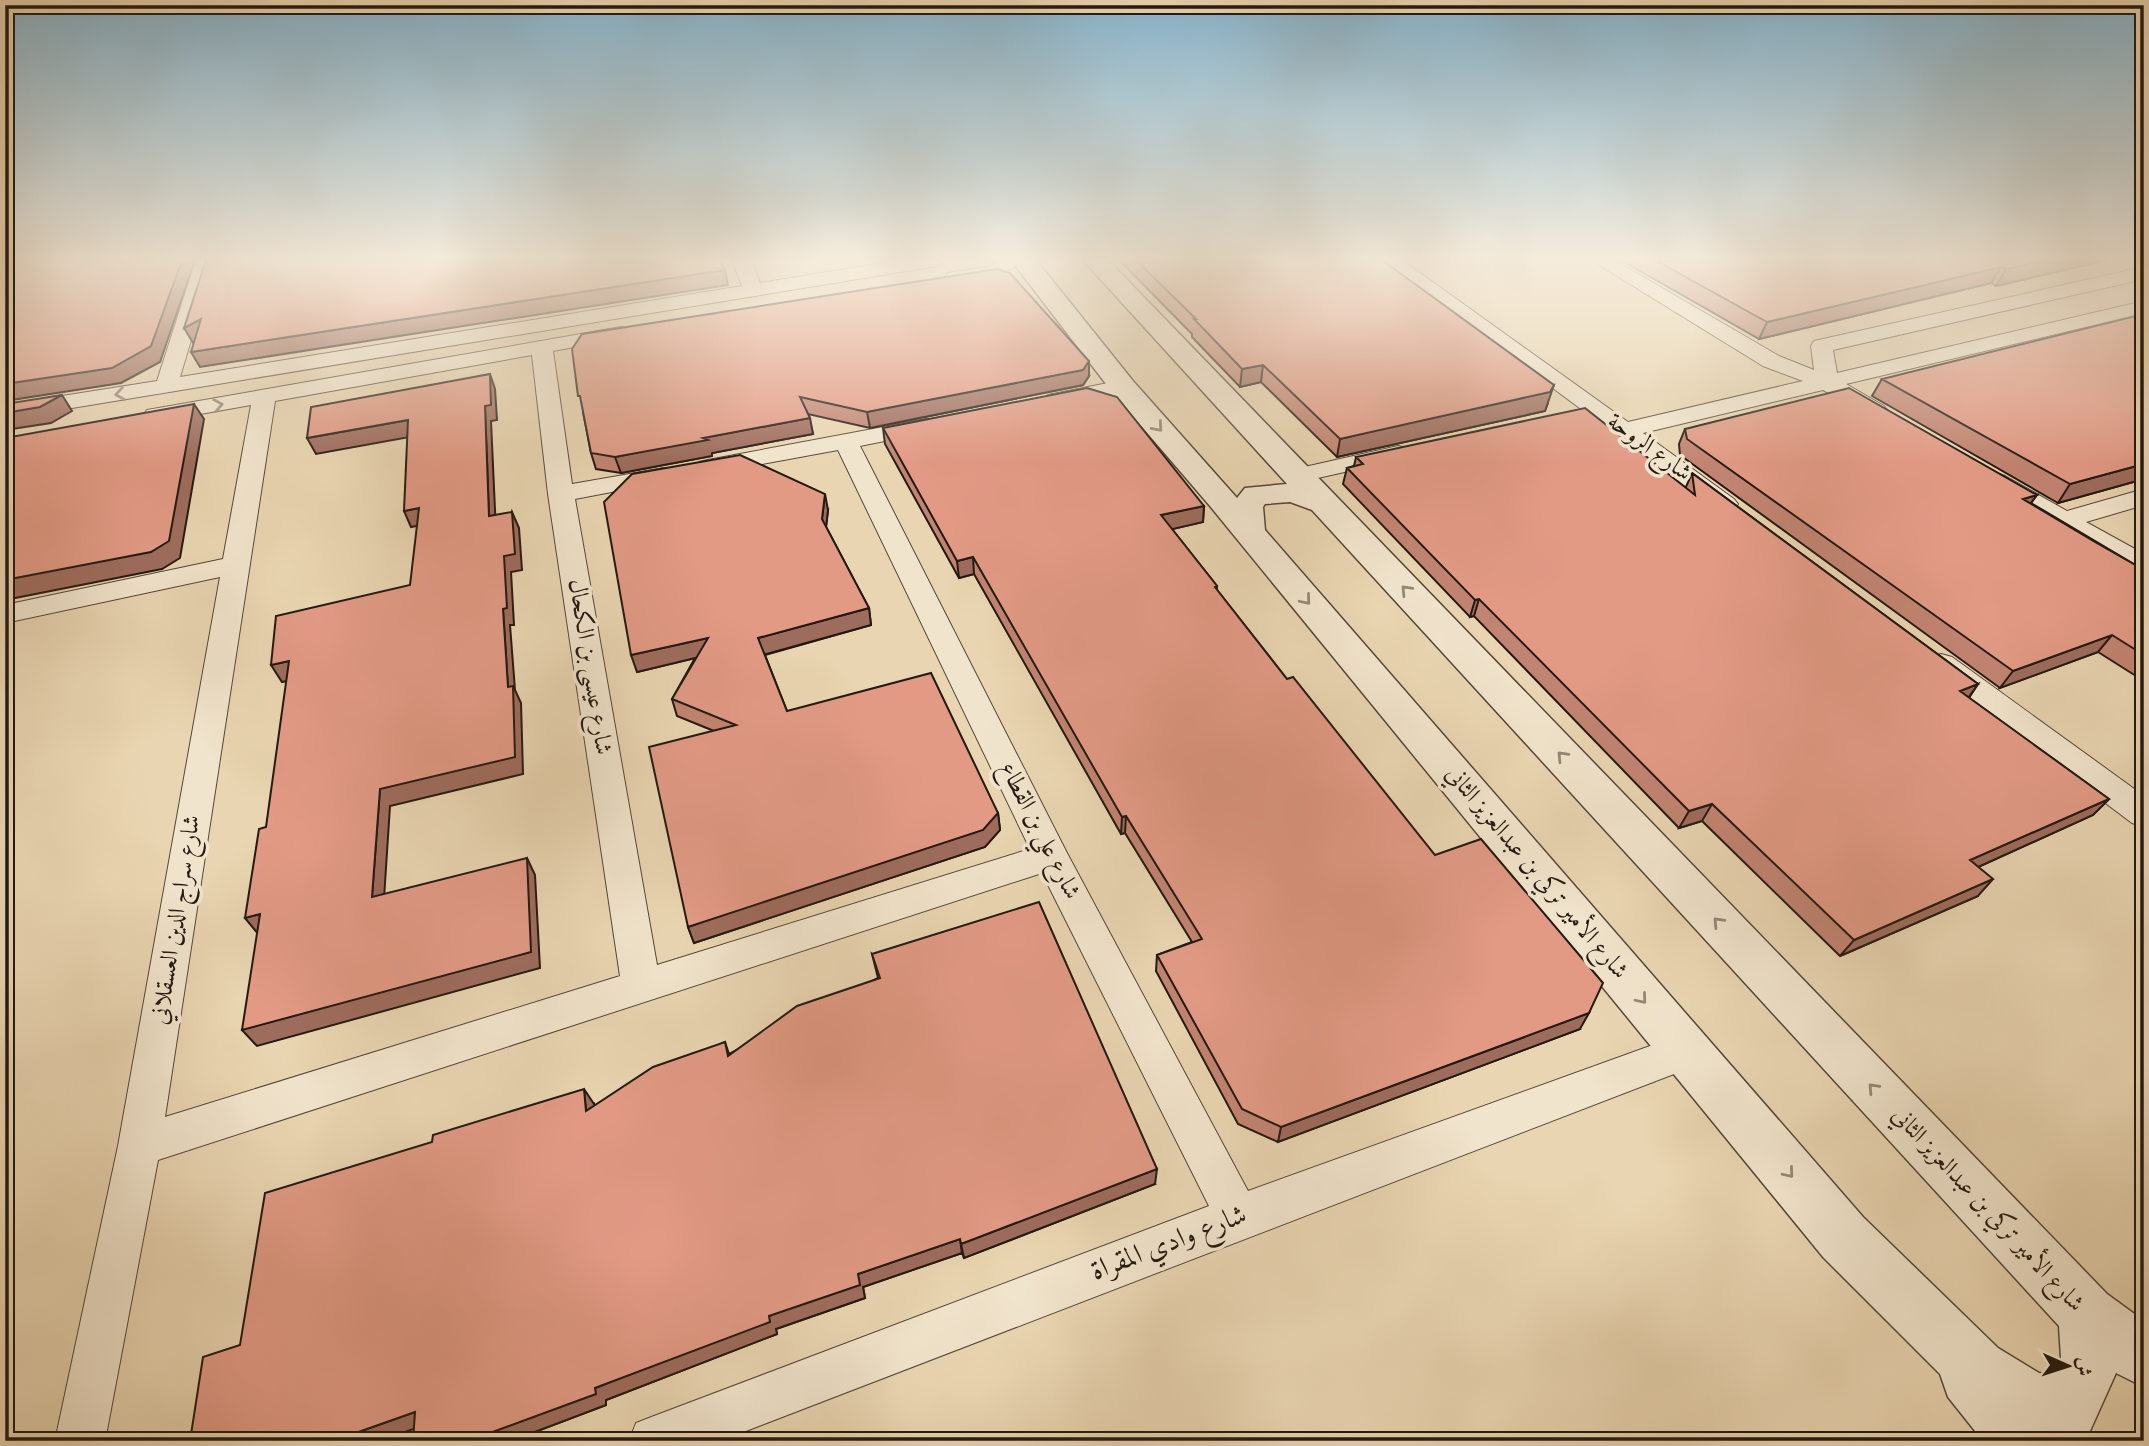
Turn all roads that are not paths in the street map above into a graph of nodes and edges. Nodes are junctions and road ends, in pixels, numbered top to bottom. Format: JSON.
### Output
{"nodes":[{"id":1,"x":185,"y":327,"type":"edge"},
{"id":2,"x":520,"y":327,"type":"edge"},
{"id":3,"x":1076,"y":327,"type":"edge"},
{"id":4,"x":1159,"y":327,"type":"edge"},
{"id":5,"x":1482,"y":327,"type":"edge"},
{"id":6,"x":1714,"y":327,"type":"edge"},
{"id":7,"x":1902,"y":327,"type":"edge"},
{"id":8,"x":2059,"y":327,"type":"edge"},
{"id":9,"x":639,"y":330,"type":"edge"},
{"id":10,"x":542,"y":347,"type":"junction"},
{"id":11,"x":1827,"y":383,"type":"junction"},
{"id":12,"x":166,"y":386,"type":"junction"},
{"id":13,"x":1123,"y":387,"type":"junction"},
{"id":14,"x":264,"y":397,"type":"junction"},
{"id":15,"x":1031,"y":405,"type":"edge"},
{"id":16,"x":1594,"y":409,"type":"junction"},
{"id":17,"x":5,"y":412,"type":"edge"},
{"id":18,"x":1567,"y":415,"type":"edge"},
{"id":19,"x":128,"y":420,"type":"edge"},
{"id":20,"x":952,"y":421,"type":"edge"},
{"id":21,"x":1898,"y":424,"type":"edge"},
{"id":22,"x":1626,"y":430,"type":"junction"},
{"id":23,"x":846,"y":442,"type":"junction"},
{"id":24,"x":1420,"y":448,"type":"edge"},
{"id":25,"x":1197,"y":471,"type":"junction"},
{"id":26,"x":1980,"y":472,"type":"edge"},
{"id":27,"x":1301,"y":477,"type":"junction"},
{"id":28,"x":561,"y":494,"type":"junction"},
{"id":29,"x":2144,"y":497,"type":"edge"},
{"id":30,"x":2063,"y":520,"type":"junction"},
{"id":31,"x":1749,"y":522,"type":"edge"},
{"id":32,"x":1249,"y":532,"type":"junction"},
{"id":33,"x":236,"y":565,"type":"junction"},
{"id":34,"x":2144,"y":566,"type":"edge"},
{"id":35,"x":5,"y":614,"type":"edge"},
{"id":36,"x":1917,"y":646,"type":"edge"},
{"id":37,"x":2139,"y":805,"type":"edge"},
{"id":38,"x":1051,"y":856,"type":"junction"},
{"id":39,"x":641,"y":986,"type":"junction"},
{"id":40,"x":1686,"y":1051,"type":"junction"},
{"id":41,"x":139,"y":1146,"type":"junction"},
{"id":42,"x":1238,"y":1217,"type":"junction"},
{"id":43,"x":1843,"y":1237,"type":"junction"},
{"id":44,"x":2087,"y":1314,"type":"junction"},
{"id":45,"x":2144,"y":1358,"type":"edge"},
{"id":46,"x":80,"y":1441,"type":"edge"},
{"id":47,"x":654,"y":1441,"type":"edge"},
{"id":48,"x":2017,"y":1441,"type":"edge"}],
"edges":[{"from":1,"to":12,"type":"street"},
{"from":2,"to":12,"type":"street"},
{"from":3,"to":13,"type":"street","name":"شارع الأمير تركي بن عبدالعزيز الثاني"},
{"from":4,"to":27,"type":"street","name":"شارع الأمير تركي بن عبدالعزيز الثاني"},
{"from":5,"to":16,"type":"street","name":"شارع الروحة"},
{"from":6,"to":11,"type":"street"},
{"from":7,"to":11,"type":"street"},
{"from":8,"to":11,"type":"street"},
{"from":9,"to":10,"type":"street"},
{"from":10,"to":14,"type":"street"},
{"from":10,"to":28,"type":"street","name":"شارع عيسى بن الكحال"},
{"from":11,"to":21,"type":"street"},
{"from":11,"to":22,"type":"street"},
{"from":12,"to":17,"type":"street","one_way":true},
{"from":13,"to":15,"type":"street"},
{"from":13,"to":25,"type":"street","name":"شارع الأمير تركي بن عبدالعزيز الثاني","one_way":true},
{"from":19,"to":14,"type":"street","one_way":true},
{"from":14,"to":33,"type":"street","name":"شارع سراج الدين العسقلاني"},
{"from":16,"to":18,"type":"street"},
{"from":16,"to":22,"type":"street","name":"شارع الروحة"},
{"from":20,"to":23,"type":"street"},
{"from":22,"to":31,"type":"street","name":"شارع الروحة"},
{"from":23,"to":28,"type":"street"},
{"from":23,"to":38,"type":"street","name":"شارع علي بن القطاع"},
{"from":24,"to":27,"type":"street"},
{"from":25,"to":27,"type":"street"},
{"from":25,"to":32,"type":"street","name":"شارع الأمير تركي بن عبدالعزيز الثاني"},
{"from":26,"to":30,"type":"street"},
{"from":27,"to":32,"type":"street"},
{"from":44,"to":27,"type":"street","name":"شارع الأمير تركي بن عبدالعزيز الثاني","one_way":true},
{"from":28,"to":39,"type":"street","name":"شارع عيسى بن الكحال"},
{"from":29,"to":30,"type":"street"},
{"from":30,"to":34,"type":"street"},
{"from":32,"to":40,"type":"street","name":"شارع الأمير تركي بن عبدالعزيز الثاني","one_way":true},
{"from":33,"to":35,"type":"street"},
{"from":33,"to":41,"type":"street","name":"شارع سراج الدين العسقلاني"},
{"from":36,"to":37,"type":"street"},
{"from":38,"to":39,"type":"street"},
{"from":38,"to":42,"type":"street","name":"شارع علي بن القطاع"},
{"from":39,"to":41,"type":"street"},
{"from":40,"to":42,"type":"street","name":"شارع وادي المقراة"},
{"from":40,"to":43,"type":"street","name":"شارع الأمير تركي بن عبدالعزيز الثاني","one_way":true},
{"from":41,"to":46,"type":"street","name":"شارع سراج الدين العسقلاني"},
{"from":42,"to":47,"type":"street","name":"شارع وادي المقراة"},
{"from":43,"to":44,"type":"street","name":"شارع الأمير تركي بن عبدالعزيز الثاني"},
{"from":43,"to":48,"type":"street"},
{"from":44,"to":45,"type":"street"}]}
